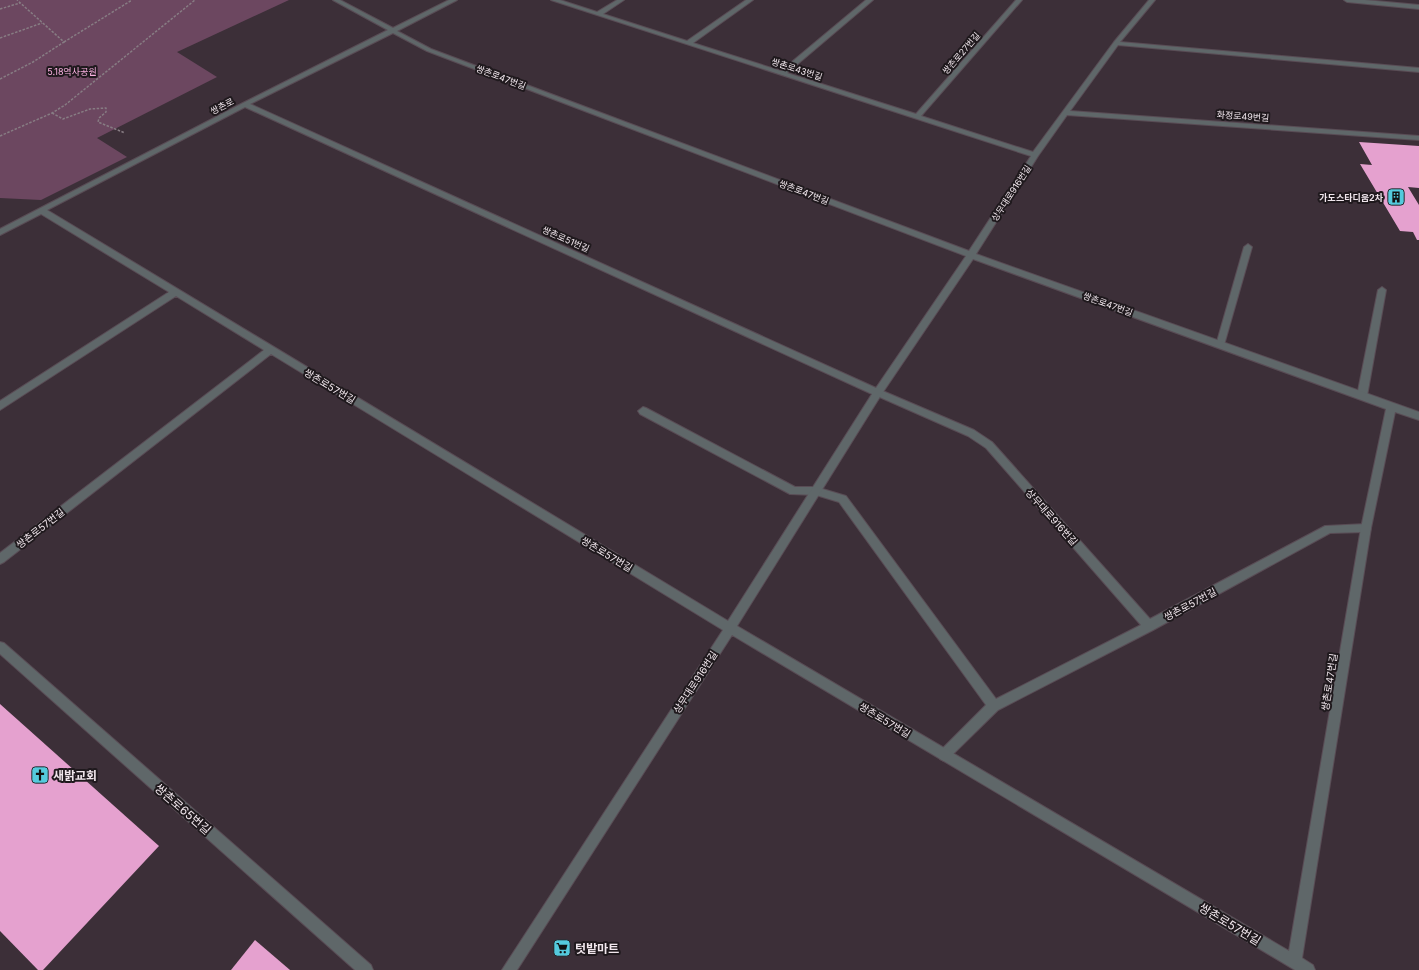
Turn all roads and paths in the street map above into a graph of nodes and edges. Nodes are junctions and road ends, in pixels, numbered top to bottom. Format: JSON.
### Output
{"nodes":[{"id":1,"x":17,"y":0,"type":"edge"},
{"id":2,"x":132,"y":0,"type":"edge"},
{"id":3,"x":195,"y":0,"type":"edge"},
{"id":4,"x":336,"y":0,"type":"edge"},
{"id":5,"x":454,"y":0,"type":"edge"},
{"id":6,"x":554,"y":0,"type":"edge"},
{"id":7,"x":621,"y":0,"type":"edge"},
{"id":8,"x":750,"y":0,"type":"edge"},
{"id":9,"x":870,"y":0,"type":"edge"},
{"id":10,"x":1019,"y":0,"type":"edge"},
{"id":11,"x":1152,"y":0,"type":"edge"},
{"id":12,"x":1347,"y":0,"type":"edge"},
{"id":13,"x":1415,"y":0,"type":"edge"},
{"id":14,"x":20,"y":3,"type":"junction"},
{"id":15,"x":1419,"y":6,"type":"edge"},
{"id":16,"x":0,"y":9,"type":"edge"},
{"id":17,"x":598,"y":14,"type":"junction"},
{"id":18,"x":42,"y":23,"type":"junction"},
{"id":19,"x":392,"y":31,"type":"junction"},
{"id":20,"x":0,"y":38,"type":"edge"},
{"id":21,"x":64,"y":42,"type":"junction"},
{"id":22,"x":688,"y":43,"type":"junction"},
{"id":23,"x":1116,"y":43,"type":"junction"},
{"id":24,"x":1419,"y":70,"type":"edge"},
{"id":25,"x":782,"y":74,"type":"junction"},
{"id":26,"x":0,"y":80,"type":"edge"},
{"id":27,"x":245,"y":104,"type":"junction"},
{"id":28,"x":52,"y":113,"type":"junction"},
{"id":29,"x":1066,"y":113,"type":"junction"},
{"id":30,"x":917,"y":117,"type":"junction"},
{"id":31,"x":126,"y":133,"type":"dead end"},
{"id":32,"x":0,"y":136,"type":"edge"},
{"id":33,"x":1419,"y":138,"type":"edge"},
{"id":34,"x":1035,"y":155,"type":"junction"},
{"id":35,"x":40,"y":210,"type":"junction"},
{"id":36,"x":0,"y":232,"type":"edge"},
{"id":37,"x":1248,"y":248,"type":"dead end"},
{"id":38,"x":971,"y":255,"type":"junction"},
{"id":39,"x":1382,"y":290,"type":"dead end"},
{"id":40,"x":175,"y":292,"type":"junction"},
{"id":41,"x":1220,"y":345,"type":"junction"},
{"id":42,"x":270,"y":350,"type":"junction"},
{"id":43,"x":878,"y":393,"type":"junction"},
{"id":44,"x":1362,"y":396,"type":"junction"},
{"id":45,"x":0,"y":406,"type":"edge"},
{"id":46,"x":1391,"y":407,"type":"junction"},
{"id":47,"x":643,"y":411,"type":"dead end"},
{"id":48,"x":1419,"y":416,"type":"edge"},
{"id":49,"x":816,"y":491,"type":"junction"},
{"id":50,"x":1366,"y":528,"type":"junction"},
{"id":51,"x":0,"y":559,"type":"edge"},
{"id":52,"x":1150,"y":626,"type":"junction"},
{"id":53,"x":730,"y":628,"type":"junction"},
{"id":54,"x":0,"y":648,"type":"edge"},
{"id":55,"x":994,"y":706,"type":"junction"},
{"id":56,"x":944,"y":755,"type":"junction"},
{"id":57,"x":1294,"y":961,"type":"junction"},
{"id":58,"x":366,"y":970,"type":"edge"},
{"id":59,"x":509,"y":970,"type":"edge"},
{"id":60,"x":1308,"y":970,"type":"edge"}],
"edges":[{"from":1,"to":14,"type":"path"},
{"from":2,"to":21,"type":"path"},
{"from":3,"to":28,"type":"path"},
{"from":4,"to":19,"type":"street","name":"쌍촌로47번길"},
{"from":5,"to":19,"type":"street","name":"쌍촌로"},
{"from":6,"to":17,"type":"street","name":"쌍촌로43번길"},
{"from":7,"to":17,"type":"street"},
{"from":8,"to":22,"type":"street"},
{"from":9,"to":25,"type":"street"},
{"from":10,"to":30,"type":"street","name":"쌍촌로27번길"},
{"from":11,"to":23,"type":"street","name":"상무대로916번길"},
{"from":12,"to":15,"type":"street"},
{"from":13,"to":15,"type":"street"},
{"from":14,"to":16,"type":"path"},
{"from":14,"to":18,"type":"path"},
{"from":17,"to":22,"type":"street","name":"쌍촌로43번길"},
{"from":18,"to":20,"type":"path"},
{"from":18,"to":21,"type":"path"},
{"from":19,"to":27,"type":"street","name":"쌍촌로"},
{"from":19,"to":38,"type":"street","name":"쌍촌로47번길"},
{"from":21,"to":26,"type":"path"},
{"from":22,"to":25,"type":"street","name":"쌍촌로43번길"},
{"from":23,"to":24,"type":"street"},
{"from":23,"to":29,"type":"street","name":"상무대로916번길"},
{"from":25,"to":30,"type":"street","name":"쌍촌로43번길"},
{"from":27,"to":35,"type":"street","name":"쌍촌로"},
{"from":27,"to":43,"type":"street","name":"쌍촌로51번길"},
{"from":28,"to":31,"type":"path"},
{"from":28,"to":32,"type":"path"},
{"from":29,"to":33,"type":"street","name":"화정로49번길"},
{"from":29,"to":34,"type":"street","name":"상무대로916번길"},
{"from":30,"to":34,"type":"street","name":"쌍촌로43번길"},
{"from":34,"to":38,"type":"street","name":"상무대로916번길"},
{"from":35,"to":36,"type":"street","name":"쌍촌로"},
{"from":35,"to":40,"type":"street","name":"쌍촌로57번길"},
{"from":37,"to":41,"type":"street"},
{"from":38,"to":41,"type":"street","name":"쌍촌로47번길"},
{"from":38,"to":43,"type":"street","name":"상무대로916번길"},
{"from":39,"to":44,"type":"street"},
{"from":40,"to":42,"type":"street","name":"쌍촌로57번길"},
{"from":40,"to":45,"type":"street"},
{"from":41,"to":44,"type":"street","name":"쌍촌로47번길"},
{"from":42,"to":51,"type":"street","name":"쌍촌로57번길"},
{"from":42,"to":53,"type":"street","name":"쌍촌로57번길"},
{"from":43,"to":49,"type":"street","name":"상무대로916번길"},
{"from":43,"to":52,"type":"street","name":"상무대로916번길"},
{"from":44,"to":46,"type":"street","name":"쌍촌로47번길"},
{"from":46,"to":48,"type":"street","name":"쌍촌로47번길"},
{"from":46,"to":50,"type":"street","name":"쌍촌로47번길"},
{"from":47,"to":49,"type":"street"},
{"from":49,"to":53,"type":"street","name":"상무대로916번길"},
{"from":49,"to":55,"type":"street"},
{"from":50,"to":52,"type":"street","name":"쌍촌로57번길"},
{"from":50,"to":57,"type":"street","name":"쌍촌로47번길"},
{"from":52,"to":55,"type":"street","name":"쌍촌로57번길"},
{"from":53,"to":56,"type":"street","name":"쌍촌로57번길"},
{"from":53,"to":59,"type":"street","name":"상무대로916번길"},
{"from":54,"to":58,"type":"street","name":"쌍촌로65번길"},
{"from":55,"to":56,"type":"street","name":"쌍촌로57번길"},
{"from":56,"to":57,"type":"street","name":"쌍촌로57번길"},
{"from":57,"to":60,"type":"street","name":"쌍촌로57번길"}]}
